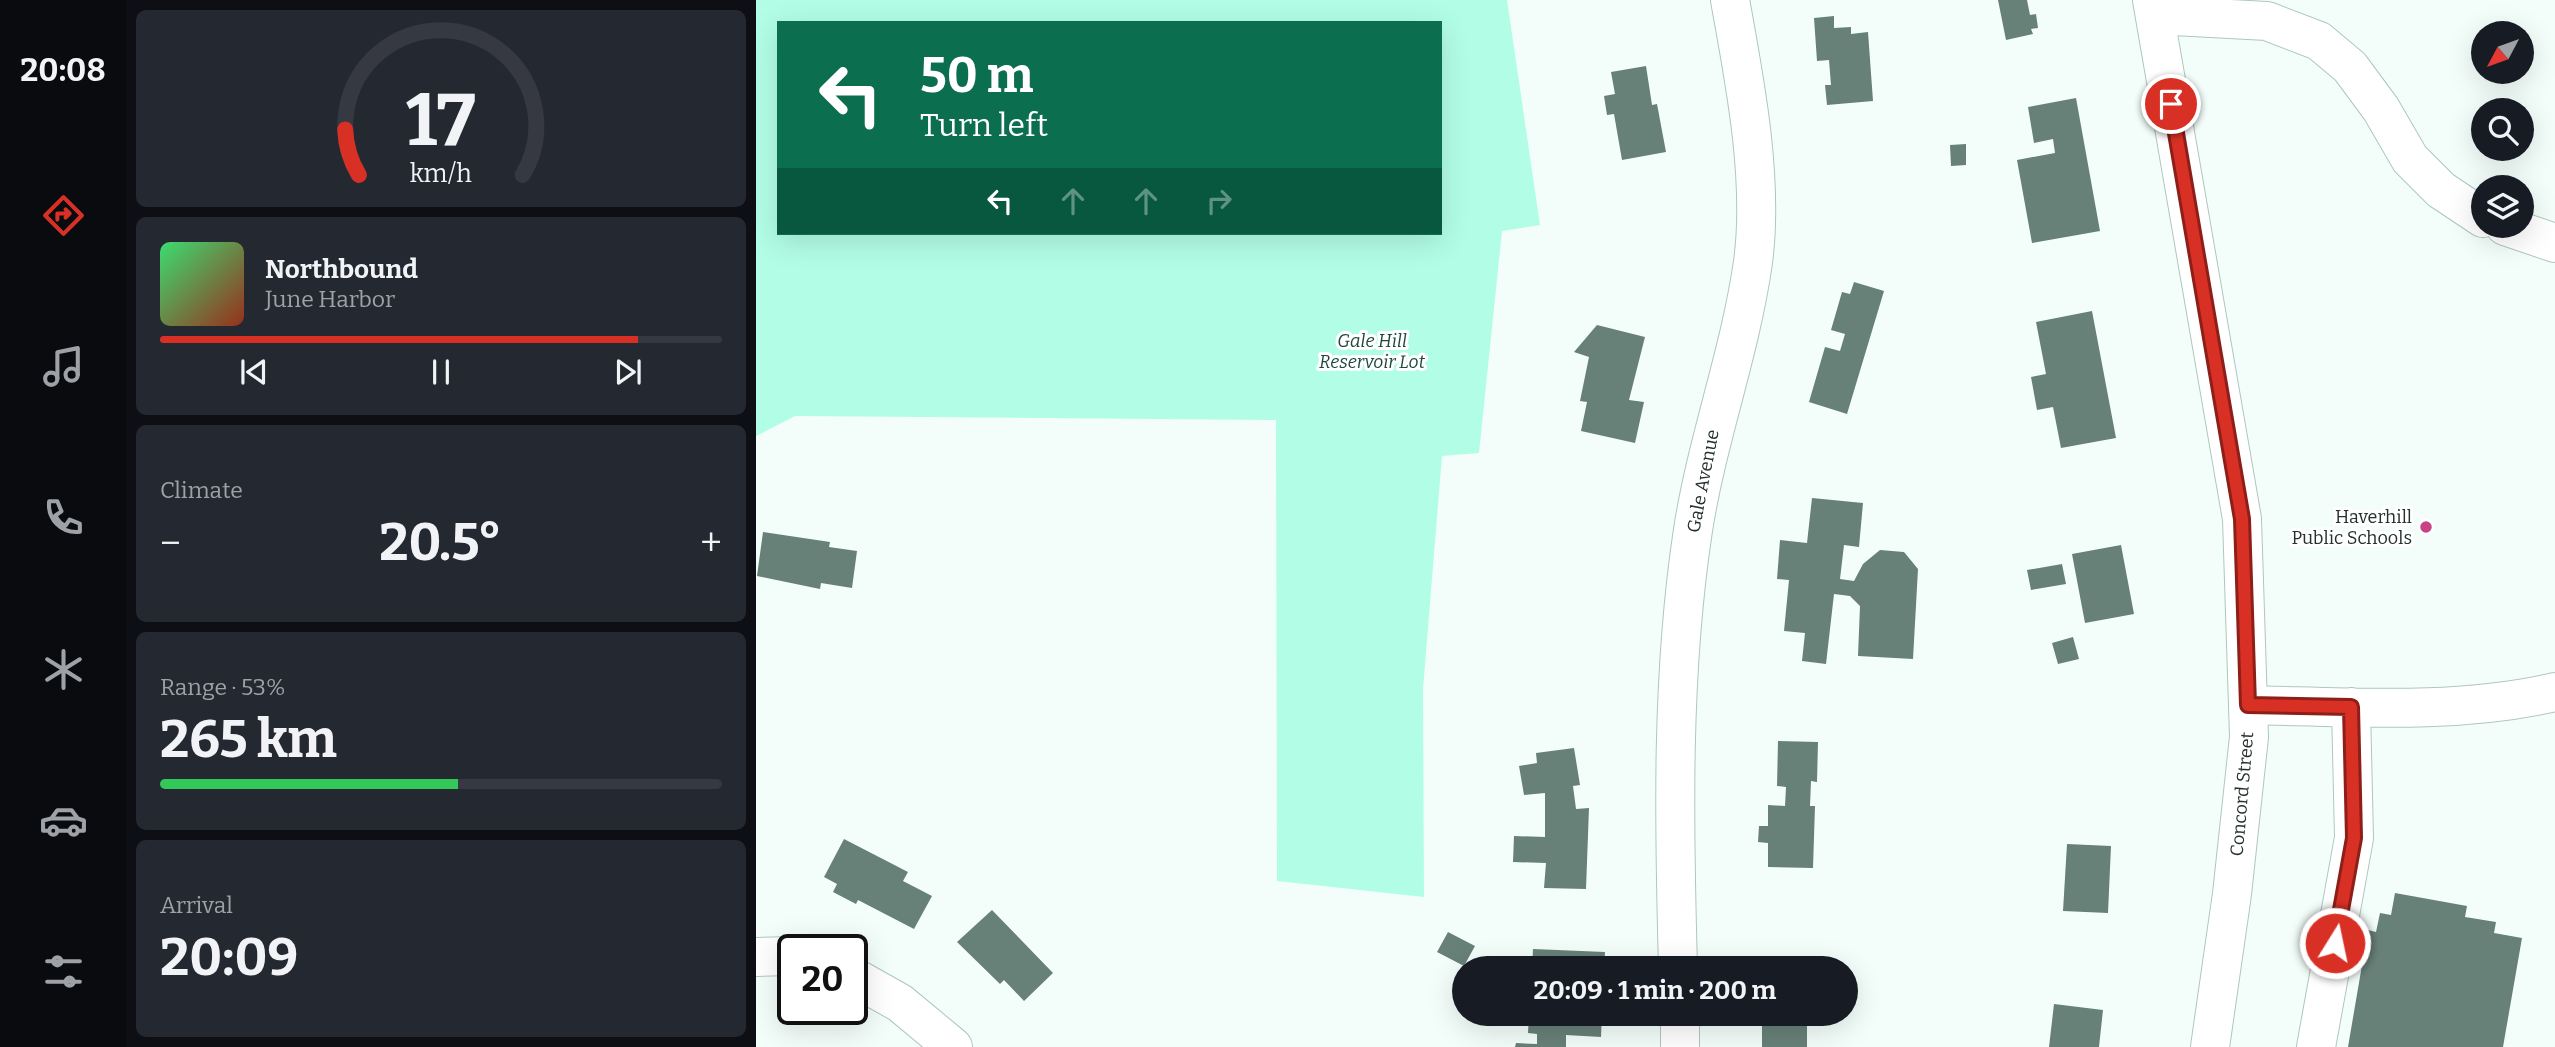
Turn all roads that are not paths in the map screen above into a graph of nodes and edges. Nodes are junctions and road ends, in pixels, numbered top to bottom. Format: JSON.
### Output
{"nodes":[{"id":1,"x":1730,"y":0,"type":"edge"},
{"id":2,"x":2154,"y":7,"type":"edge"},
{"id":3,"x":2471,"y":210,"type":"edge"},
{"id":4,"x":2534,"y":236,"type":"edge"},
{"id":5,"x":2555,"y":243,"type":"edge"},
{"id":6,"x":2555,"y":692,"type":"edge"},
{"id":7,"x":2248,"y":705,"type":"junction"},
{"id":8,"x":2351,"y":707,"type":"junction"},
{"id":9,"x":777,"y":956,"type":"edge"},
{"id":10,"x":1678,"y":956,"type":"edge"},
{"id":11,"x":756,"y":957,"type":"edge"},
{"id":12,"x":868,"y":985,"type":"edge"},
{"id":13,"x":1680,"y":1026,"type":"edge"},
{"id":14,"x":953,"y":1047,"type":"edge"},
{"id":15,"x":1680,"y":1047,"type":"edge"},
{"id":16,"x":2210,"y":1047,"type":"edge"},
{"id":17,"x":2316,"y":1047,"type":"edge"}],
"edges":[{"from":1,"to":10,"type":"street","name":"Gale Avenue"},
{"from":2,"to":3,"type":"street"},
{"from":2,"to":7,"type":"street","name":"Concord Street"},
{"from":4,"to":5,"type":"street"},
{"from":6,"to":8,"type":"street"},
{"from":7,"to":8,"type":"street"},
{"from":7,"to":16,"type":"street","name":"Concord Street"},
{"from":8,"to":17,"type":"street"},
{"from":9,"to":11,"type":"street"},
{"from":12,"to":14,"type":"street"},
{"from":13,"to":15,"type":"street"}]}
